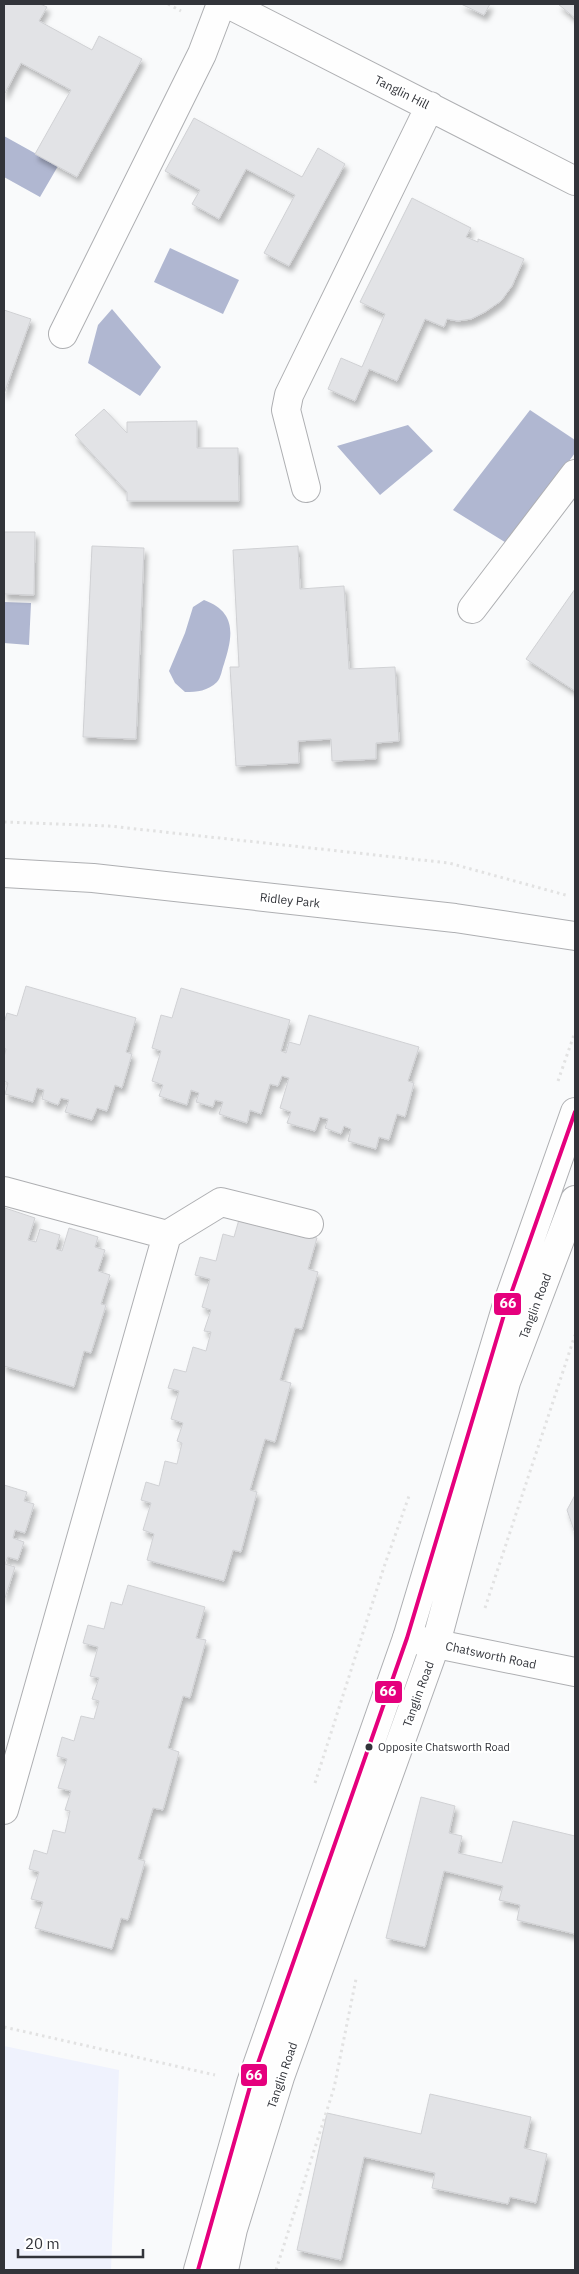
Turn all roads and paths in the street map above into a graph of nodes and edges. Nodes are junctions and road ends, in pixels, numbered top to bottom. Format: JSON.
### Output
{"nodes":[{"id":1,"x":222,"y":4,"type":"edge"},
{"id":2,"x":228,"y":4,"type":"edge"},
{"id":3,"x":430,"y":106,"type":"junction"},
{"id":4,"x":575,"y":182,"type":"edge"},
{"id":5,"x":63,"y":334,"type":"dead end"},
{"id":6,"x":575,"y":474,"type":"edge"},
{"id":7,"x":306,"y":488,"type":"dead end"},
{"id":8,"x":472,"y":609,"type":"dead end"},
{"id":9,"x":4,"y":822,"type":"edge"},
{"id":10,"x":4,"y":873,"type":"edge"},
{"id":11,"x":575,"y":898,"type":"edge"},
{"id":12,"x":575,"y":936,"type":"edge"},
{"id":13,"x":575,"y":1112,"type":"edge"},
{"id":14,"x":4,"y":1192,"type":"edge"},
{"id":15,"x":575,"y":1200,"type":"edge"},
{"id":16,"x":309,"y":1224,"type":"dead end"},
{"id":17,"x":167,"y":1235,"type":"junction"},
{"id":18,"x":575,"y":1335,"type":"edge"},
{"id":19,"x":484,"y":1612,"type":"dead end"},
{"id":20,"x":407,"y":1638,"type":"junction"},
{"id":21,"x":436,"y":1643,"type":"junction"},
{"id":22,"x":575,"y":1672,"type":"edge"},
{"id":23,"x":4,"y":1810,"type":"edge"},
{"id":24,"x":357,"y":1974,"type":"dead end"},
{"id":25,"x":4,"y":2026,"type":"edge"},
{"id":26,"x":251,"y":2083,"type":"junction"},
{"id":27,"x":198,"y":2270,"type":"edge"},
{"id":28,"x":224,"y":2270,"type":"edge"},
{"id":29,"x":276,"y":2270,"type":"edge"}],
"edges":[{"from":1,"to":5,"type":"main road"},
{"from":2,"to":3,"type":"main road","name":"Tanglin Hill"},
{"from":3,"to":4,"type":"main road","name":"Tanglin Hill"},
{"from":3,"to":7,"type":"main road"},
{"from":6,"to":8,"type":"main road"},
{"from":9,"to":11,"type":"path"},
{"from":10,"to":12,"type":"main road","name":"Ridley Park"},
{"from":13,"to":20,"type":"main road","name":"Tanglin Road"},
{"from":14,"to":17,"type":"main road"},
{"from":15,"to":21,"type":"main road","name":"Tanglin Road"},
{"from":16,"to":17,"type":"main road"},
{"from":17,"to":23,"type":"main road"},
{"from":18,"to":19,"type":"path"},
{"from":20,"to":21,"type":"main road","name":"Chatsworth Road"},
{"from":20,"to":26,"type":"main road","name":"Tanglin Road"},
{"from":21,"to":22,"type":"main road","name":"Chatsworth Road"},
{"from":21,"to":28,"type":"main road","name":"Tanglin Road"},
{"from":24,"to":29,"type":"path"},
{"from":25,"to":26,"type":"path"},
{"from":26,"to":27,"type":"main road","name":"Tanglin Road"}]}
